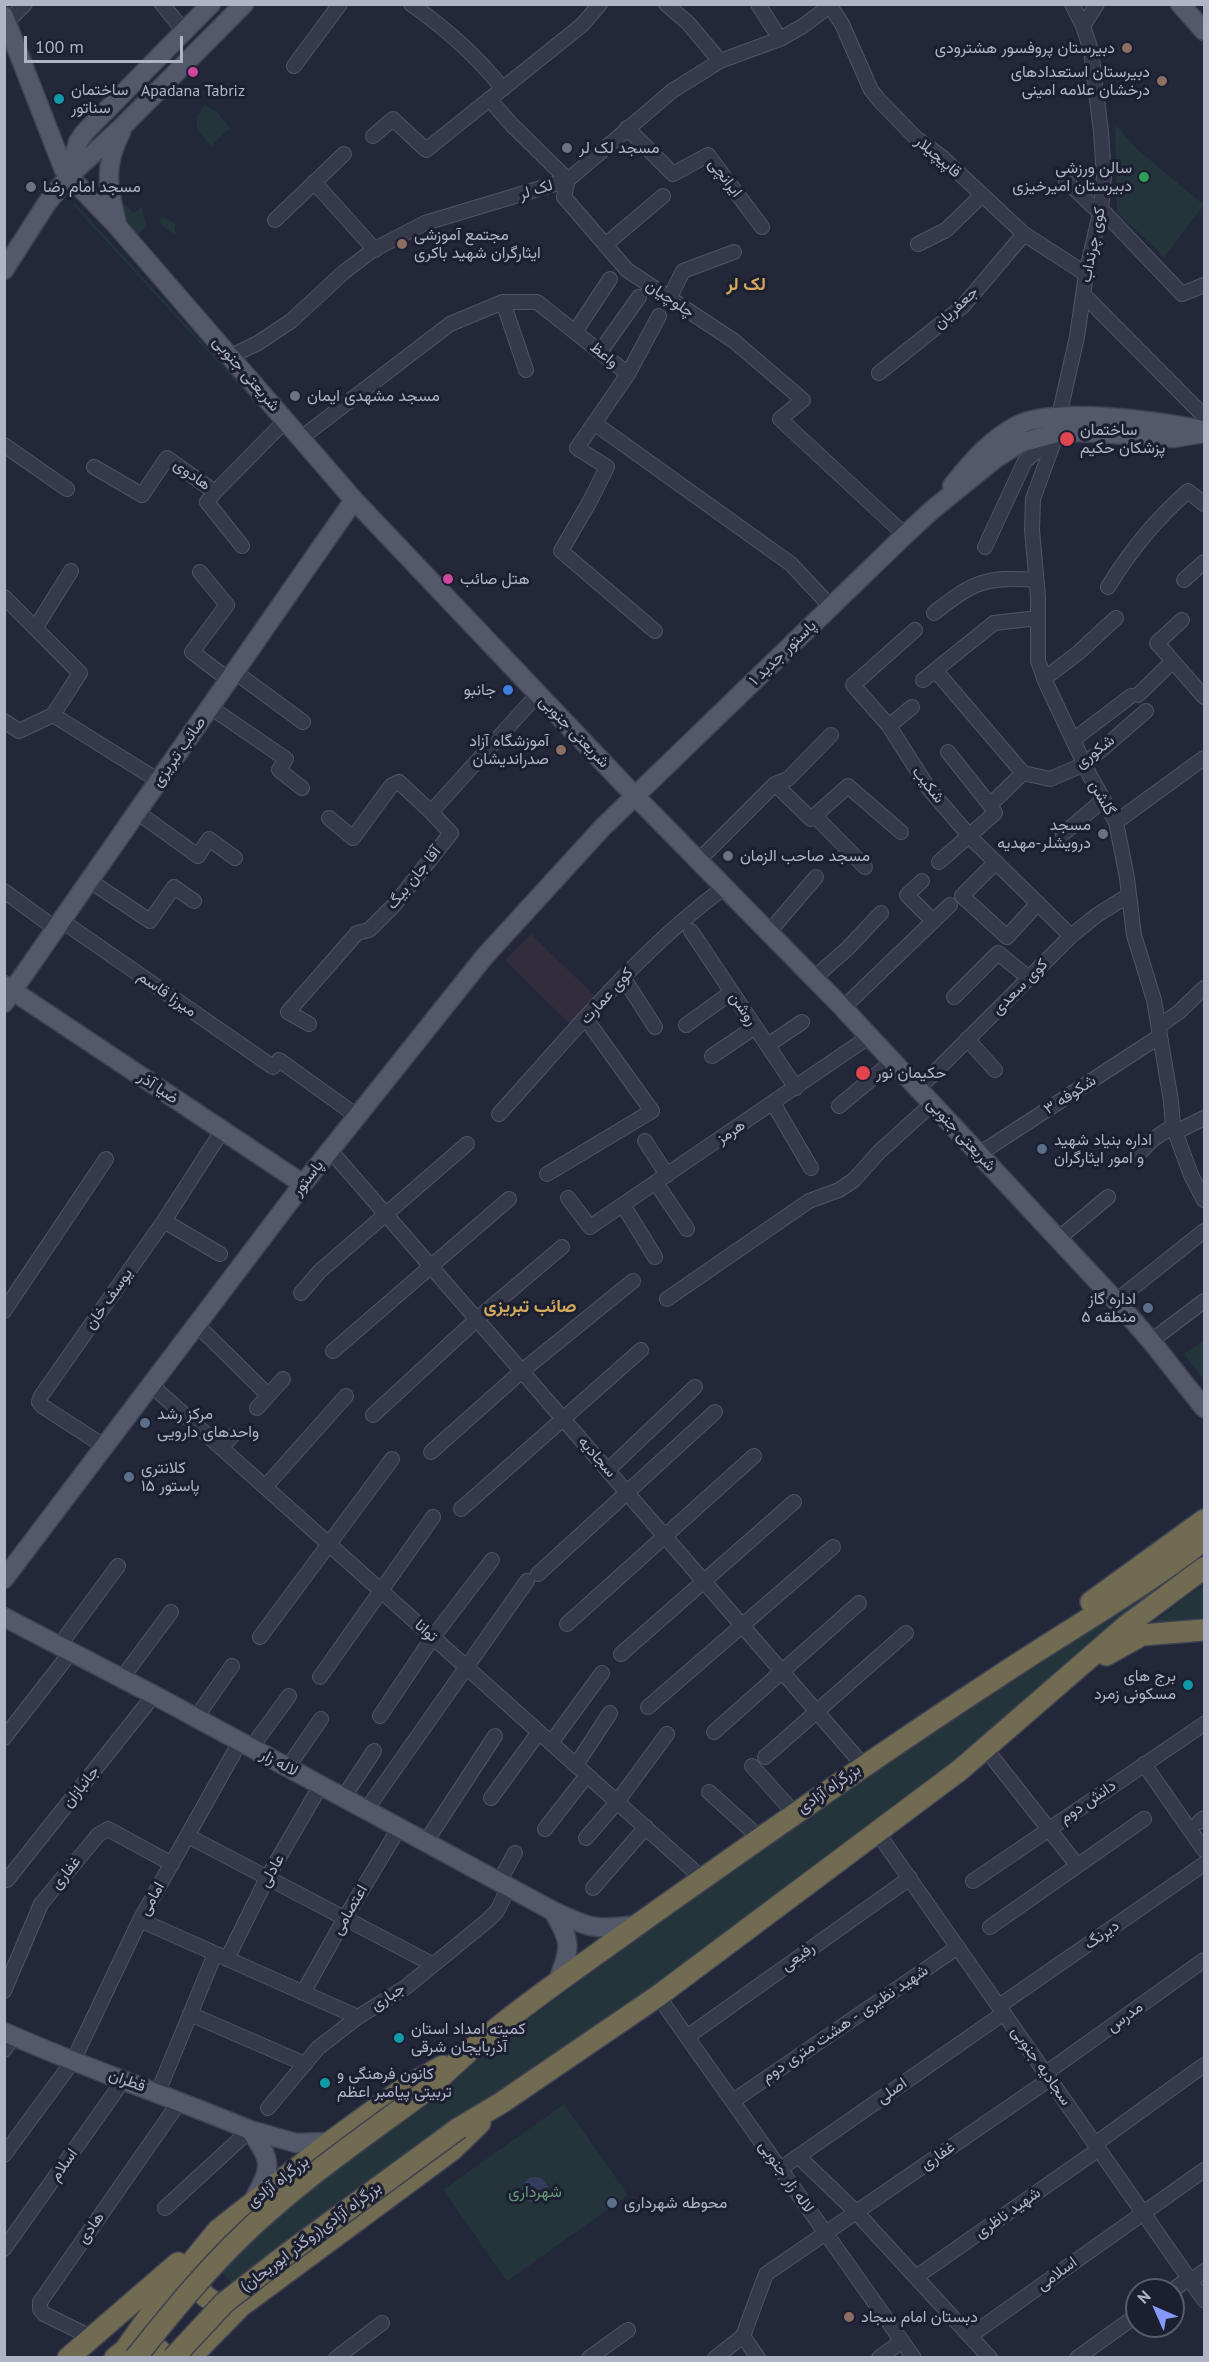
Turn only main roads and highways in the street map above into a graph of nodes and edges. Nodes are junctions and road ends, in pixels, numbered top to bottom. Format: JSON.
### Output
{"nodes":[{"id":1,"x":211,"y":4,"type":"edge"},
{"id":2,"x":244,"y":4,"type":"edge"},
{"id":3,"x":1180,"y":4,"type":"edge"},
{"id":4,"x":6,"y":19,"type":"edge"},
{"id":5,"x":1204,"y":32,"type":"edge"},
{"id":6,"x":124,"y":125,"type":"junction"},
{"id":7,"x":69,"y":176,"type":"junction"},
{"id":8,"x":117,"y":225,"type":"junction"},
{"id":9,"x":7,"y":259,"type":"edge"},
{"id":10,"x":1204,"y":432,"type":"edge"},
{"id":11,"x":354,"y":500,"type":"junction"},
{"id":12,"x":635,"y":796,"type":"junction"},
{"id":13,"x":7,"y":993,"type":"edge"},
{"id":14,"x":303,"y":1184,"type":"junction"},
{"id":15,"x":1204,"y":1408,"type":"edge"},
{"id":16,"x":1204,"y":1520,"type":"edge"},
{"id":17,"x":1204,"y":1540,"type":"edge"},
{"id":18,"x":1204,"y":1568,"type":"edge"},
{"id":19,"x":4,"y":1578,"type":"edge"},
{"id":20,"x":4,"y":1617,"type":"edge"},
{"id":21,"x":1204,"y":1630,"type":"edge"},
{"id":22,"x":1046,"y":1645,"type":"junction"},
{"id":23,"x":1071,"y":1673,"type":"junction"},
{"id":24,"x":553,"y":1911,"type":"junction"},
{"id":25,"x":637,"y":1925,"type":"junction"},
{"id":26,"x":557,"y":1983,"type":"junction"},
{"id":27,"x":8,"y":2039,"type":"edge"},
{"id":28,"x":464,"y":2054,"type":"junction"},
{"id":29,"x":501,"y":2103,"type":"junction"},
{"id":30,"x":250,"y":2130,"type":"junction"},
{"id":31,"x":330,"y":2142,"type":"junction"},
{"id":32,"x":253,"y":2201,"type":"junction"},
{"id":33,"x":218,"y":2230,"type":"junction"},
{"id":34,"x":191,"y":2261,"type":"junction"},
{"id":35,"x":241,"y":2306,"type":"junction"},
{"id":36,"x":126,"y":2354,"type":"edge"},
{"id":37,"x":68,"y":2358,"type":"edge"},
{"id":38,"x":166,"y":2358,"type":"edge"},
{"id":39,"x":173,"y":2358,"type":"edge"},
{"id":40,"x":190,"y":2358,"type":"edge"}],
"edges":[{"from":1,"to":7,"type":"main road"},
{"from":2,"to":6,"type":"main road"},
{"from":3,"to":5,"type":"main road"},
{"from":4,"to":7,"type":"main road","name":"شریعتی جنوبی"},
{"from":6,"to":7,"type":"main road"},
{"from":6,"to":8,"type":"main road"},
{"from":7,"to":8,"type":"main road","name":"شریعتی جنوبی"},
{"from":7,"to":9,"type":"main road"},
{"from":8,"to":11,"type":"main road","name":"شریعتی جنوبی"},
{"from":10,"to":12,"type":"main road","name":"پاستور جدید ۱"},
{"from":11,"to":12,"type":"main road","name":"شریعتی جنوبی"},
{"from":11,"to":13,"type":"main road","name":"صائب تبریزی"},
{"from":12,"to":14,"type":"main road","name":"پاستور"},
{"from":12,"to":15,"type":"main road","name":"شریعتی جنوبی"},
{"from":13,"to":14,"type":"main road","name":"ضیا آذر"},
{"from":14,"to":19,"type":"main road","name":"پاستور"},
{"from":16,"to":22,"type":"highway"},
{"from":17,"to":22,"type":"highway","name":"بزرگراه آزادی"},
{"from":18,"to":23,"type":"highway"},
{"from":20,"to":24,"type":"main road","name":"لاله زار"},
{"from":21,"to":23,"type":"highway"},
{"from":22,"to":25,"type":"highway","name":"بزرگراه آزادی"},
{"from":23,"to":29,"type":"highway"},
{"from":24,"to":25,"type":"main road","name":"لاله زار"},
{"from":24,"to":26,"type":"main road"},
{"from":25,"to":26,"type":"highway","name":"بزرگراه آزادی"},
{"from":26,"to":28,"type":"highway","name":"بزرگراه آزادی"},
{"from":27,"to":30,"type":"main road","name":"قطران"},
{"from":28,"to":31,"type":"highway","name":"بزرگراه آزادی"},
{"from":28,"to":36,"type":"highway","name":"بزرگراه آزادی","bridge":true},
{"from":29,"to":35,"type":"highway"},
{"from":29,"to":39,"type":"highway","name":"بزرگراه آزادی(روگذر ابوریحان)","bridge":true},
{"from":30,"to":31,"type":"main road","name":"قطران"},
{"from":30,"to":32,"type":"main road"},
{"from":31,"to":32,"type":"highway","name":"بزرگراه آزادی"},
{"from":32,"to":33,"type":"highway","name":"بزرگراه آزادی"},
{"from":33,"to":34,"type":"highway","name":"بزرگراه آزادی"},
{"from":33,"to":37,"type":"highway"},
{"from":34,"to":35,"type":"highway"},
{"from":34,"to":36,"type":"highway","name":"بزرگراه آزادی"},
{"from":35,"to":40,"type":"highway"},
{"from":36,"to":38,"type":"highway"}]}
